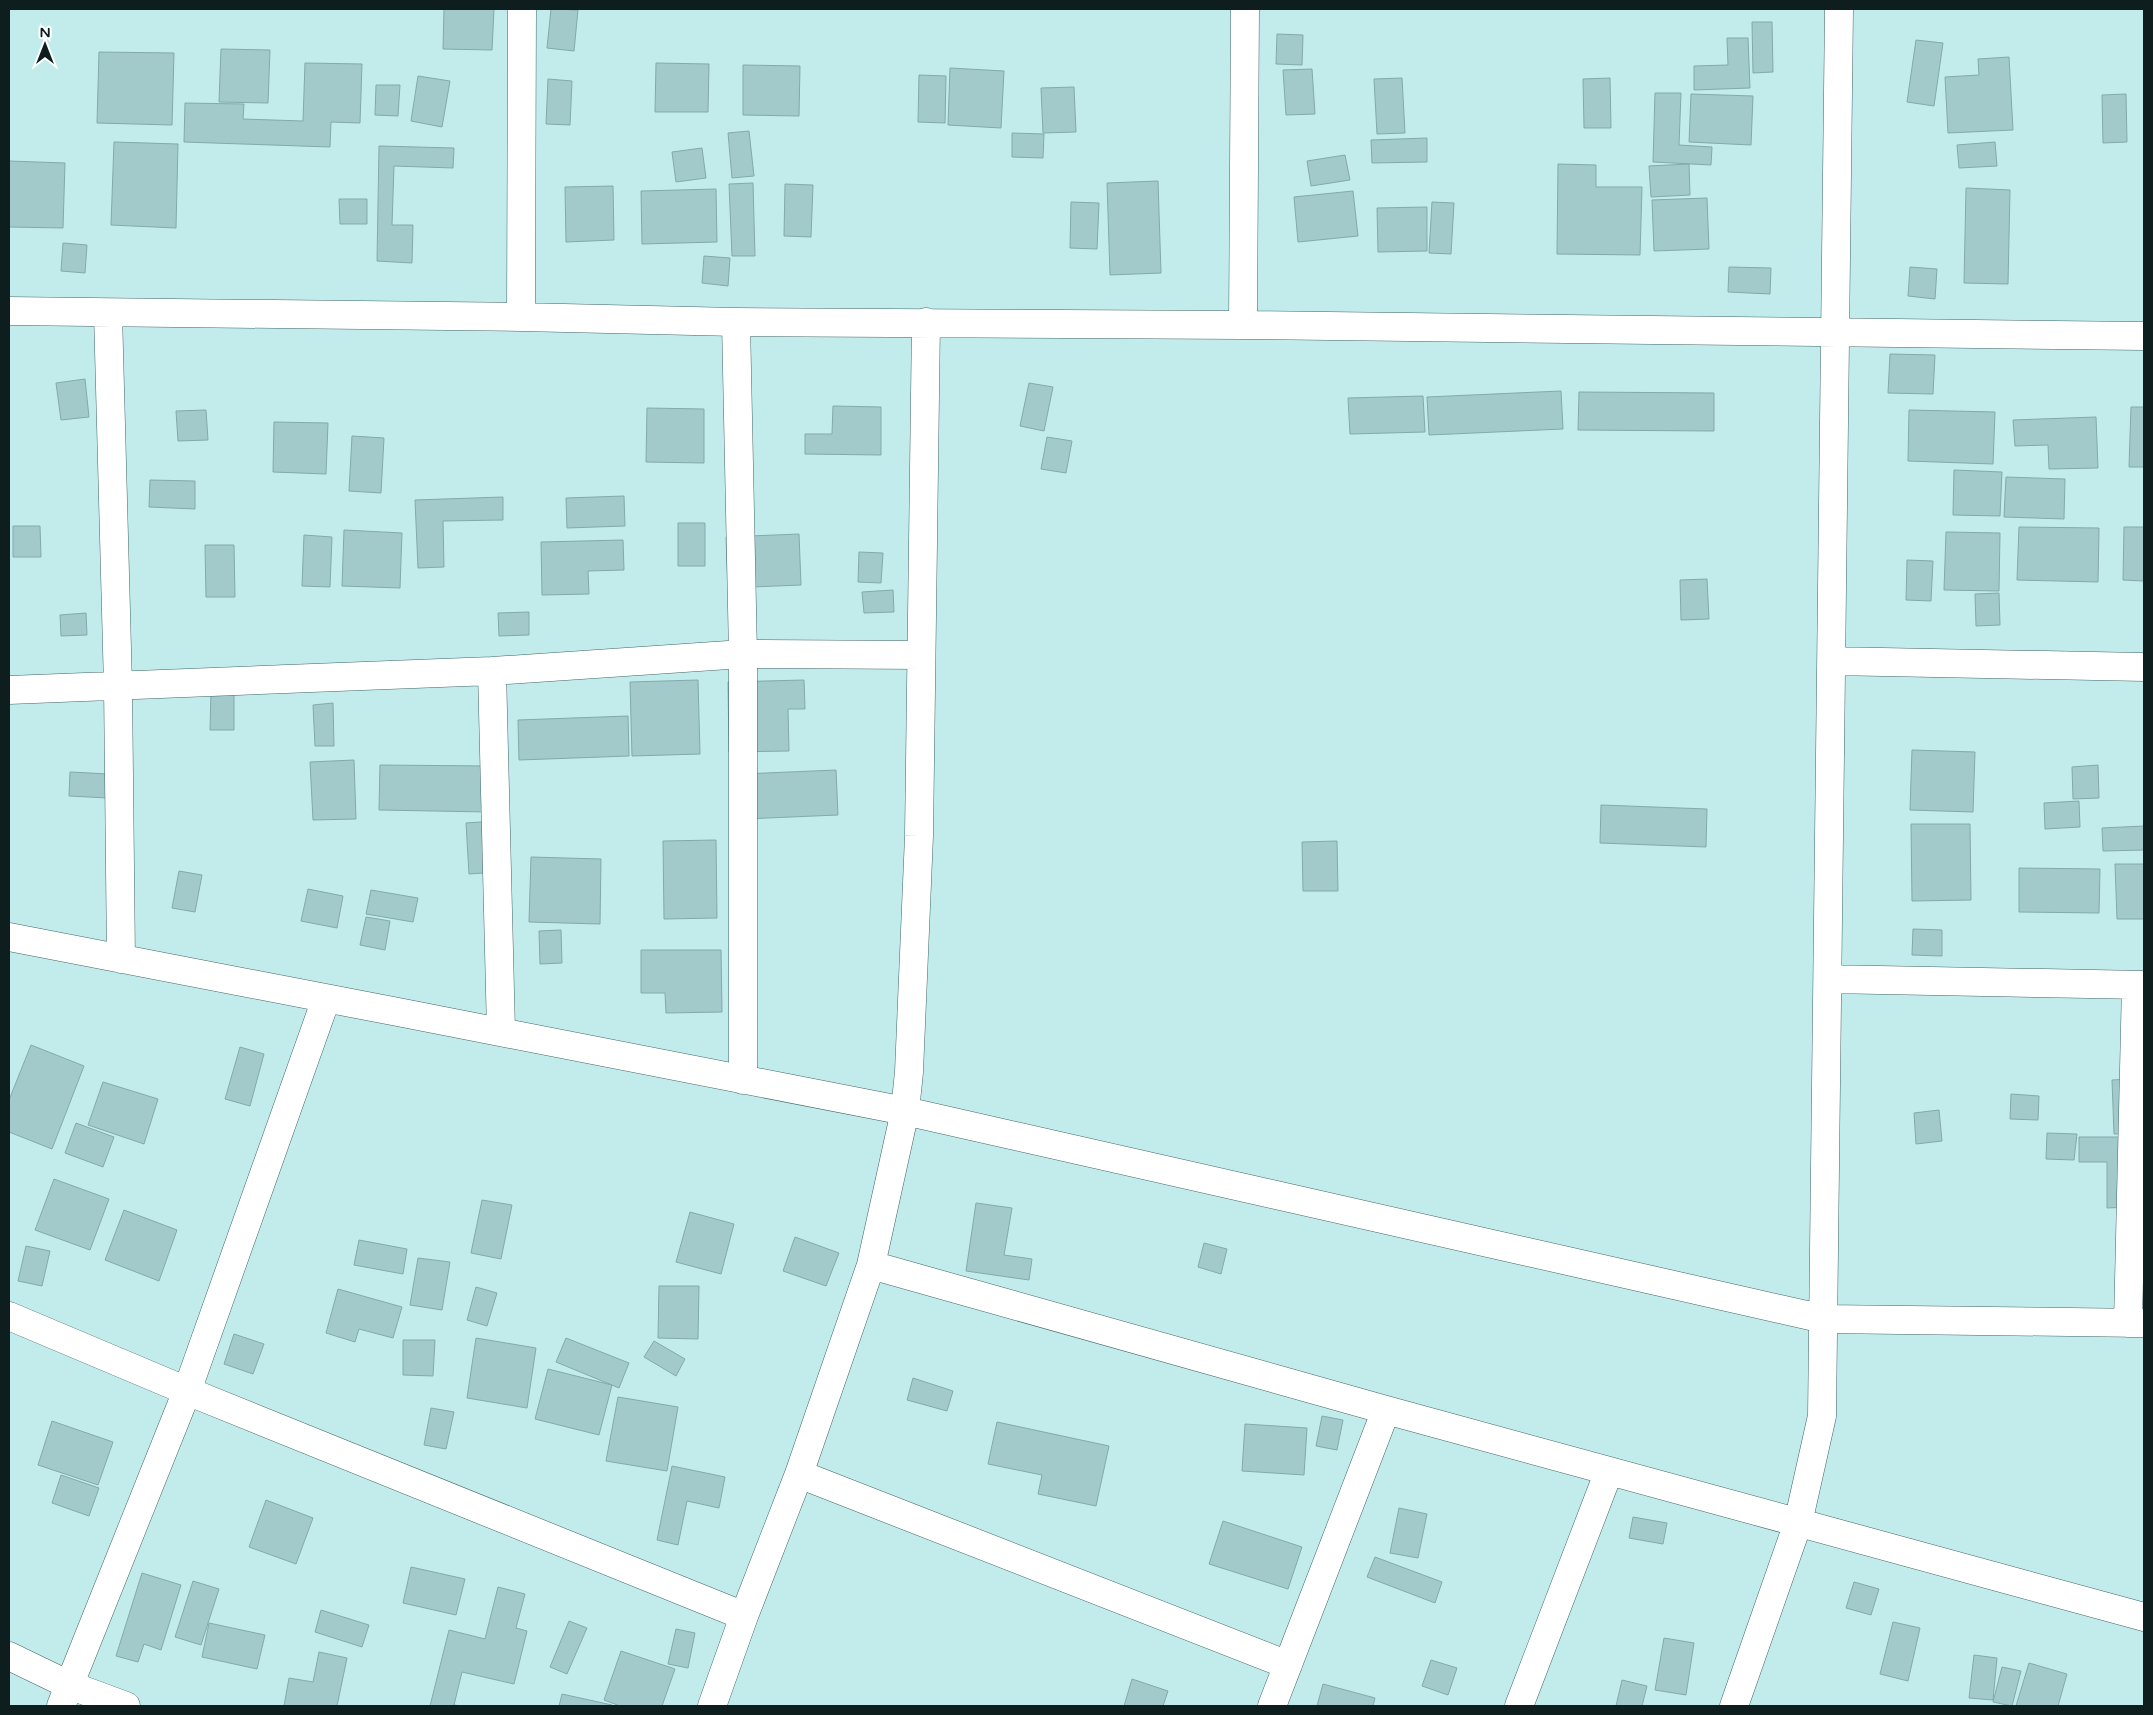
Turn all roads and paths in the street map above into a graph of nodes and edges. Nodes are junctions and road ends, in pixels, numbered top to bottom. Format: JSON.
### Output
{"nodes":[{"id":1,"x":522,"y":9,"type":"edge"},
{"id":2,"x":1245,"y":9,"type":"edge"},
{"id":3,"x":1839,"y":9,"type":"edge"},
{"id":4,"x":9,"y":311,"type":"edge"},
{"id":5,"x":108,"y":313,"type":"junction"},
{"id":6,"x":521,"y":317,"type":"junction"},
{"id":7,"x":736,"y":322,"type":"junction"},
{"id":8,"x":926,"y":322,"type":"junction"},
{"id":9,"x":1243,"y":325,"type":"junction"},
{"id":10,"x":1835,"y":332,"type":"junction"},
{"id":11,"x":2144,"y":336,"type":"edge"},
{"id":12,"x":743,"y":654,"type":"junction"},
{"id":13,"x":921,"y":655,"type":"junction"},
{"id":14,"x":1832,"y":661,"type":"junction"},
{"id":15,"x":2144,"y":667,"type":"edge"},
{"id":16,"x":492,"y":671,"type":"junction"},
{"id":17,"x":118,"y":686,"type":"junction"},
{"id":18,"x":9,"y":690,"type":"edge"},
{"id":19,"x":9,"y":937,"type":"edge"},
{"id":20,"x":121,"y":959,"type":"junction"},
{"id":21,"x":1828,"y":979,"type":"junction"},
{"id":22,"x":2140,"y":985,"type":"edge"},
{"id":23,"x":326,"y":1000,"type":"junction"},
{"id":24,"x":501,"y":1031,"type":"junction"},
{"id":25,"x":742,"y":1080,"type":"junction"},
{"id":26,"x":905,"y":1111,"type":"junction"},
{"id":27,"x":871,"y":1265,"type":"junction"},
{"id":28,"x":9,"y":1316,"type":"edge"},
{"id":29,"x":1824,"y":1319,"type":"junction"},
{"id":30,"x":2136,"y":1323,"type":"edge"},
{"id":31,"x":186,"y":1391,"type":"junction"},
{"id":32,"x":1386,"y":1410,"type":"junction"},
{"id":33,"x":1609,"y":1471,"type":"junction"},
{"id":34,"x":799,"y":1474,"type":"junction"},
{"id":35,"x":1798,"y":1523,"type":"junction"},
{"id":36,"x":744,"y":1616,"type":"junction"},
{"id":37,"x":2144,"y":1617,"type":"edge"},
{"id":38,"x":9,"y":1656,"type":"edge"},
{"id":39,"x":1288,"y":1665,"type":"junction"},
{"id":40,"x":65,"y":1696,"type":"edge"},
{"id":41,"x":126,"y":1706,"type":"edge"},
{"id":42,"x":712,"y":1706,"type":"edge"},
{"id":43,"x":1272,"y":1706,"type":"edge"},
{"id":44,"x":1519,"y":1706,"type":"edge"},
{"id":45,"x":1734,"y":1706,"type":"edge"}],
"edges":[{"from":1,"to":6,"type":"street"},
{"from":2,"to":9,"type":"street"},
{"from":3,"to":10,"type":"street"},
{"from":4,"to":5,"type":"street"},
{"from":5,"to":6,"type":"street"},
{"from":5,"to":17,"type":"street"},
{"from":6,"to":7,"type":"street"},
{"from":7,"to":8,"type":"street"},
{"from":7,"to":12,"type":"street"},
{"from":8,"to":9,"type":"street"},
{"from":8,"to":13,"type":"street"},
{"from":9,"to":10,"type":"street"},
{"from":10,"to":11,"type":"street"},
{"from":10,"to":14,"type":"street"},
{"from":12,"to":13,"type":"street"},
{"from":12,"to":16,"type":"street"},
{"from":12,"to":25,"type":"street"},
{"from":13,"to":26,"type":"street"},
{"from":14,"to":15,"type":"street"},
{"from":14,"to":21,"type":"street"},
{"from":16,"to":17,"type":"street"},
{"from":16,"to":24,"type":"street"},
{"from":17,"to":18,"type":"street"},
{"from":17,"to":20,"type":"street"},
{"from":19,"to":20,"type":"street"},
{"from":20,"to":23,"type":"street"},
{"from":21,"to":22,"type":"street"},
{"from":21,"to":29,"type":"street"},
{"from":22,"to":30,"type":"street"},
{"from":23,"to":24,"type":"street"},
{"from":23,"to":31,"type":"street"},
{"from":24,"to":25,"type":"street"},
{"from":25,"to":26,"type":"street"},
{"from":26,"to":27,"type":"street"},
{"from":26,"to":29,"type":"street"},
{"from":27,"to":32,"type":"street"},
{"from":27,"to":34,"type":"street"},
{"from":28,"to":31,"type":"street"},
{"from":29,"to":30,"type":"street"},
{"from":29,"to":35,"type":"street"},
{"from":31,"to":36,"type":"street"},
{"from":31,"to":40,"type":"street"},
{"from":32,"to":33,"type":"street"},
{"from":32,"to":39,"type":"street"},
{"from":33,"to":35,"type":"street"},
{"from":33,"to":44,"type":"street"},
{"from":34,"to":36,"type":"street"},
{"from":34,"to":39,"type":"street"},
{"from":35,"to":37,"type":"street"},
{"from":35,"to":45,"type":"street"},
{"from":36,"to":42,"type":"street"},
{"from":38,"to":40,"type":"street"},
{"from":39,"to":43,"type":"street"},
{"from":40,"to":41,"type":"street"}]}
